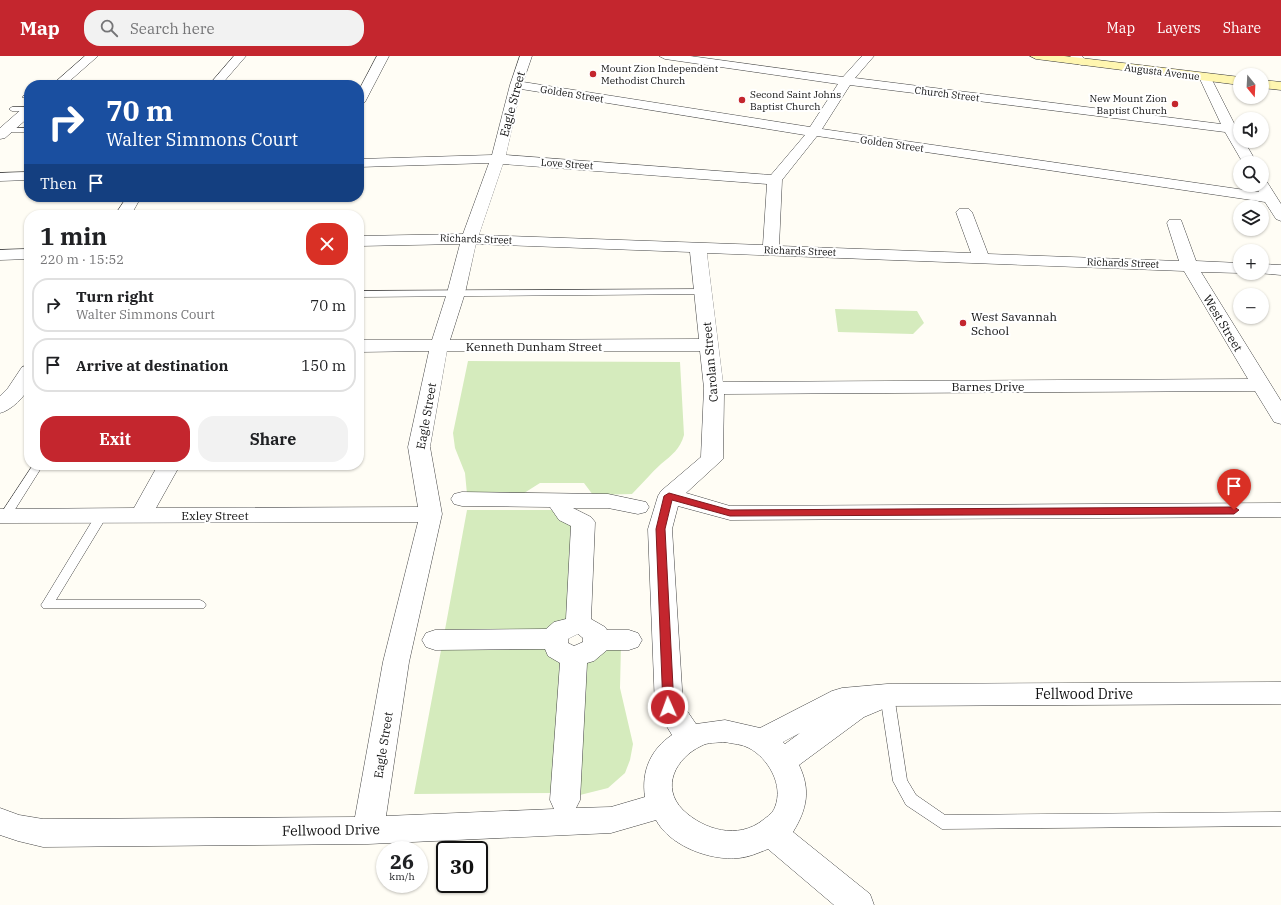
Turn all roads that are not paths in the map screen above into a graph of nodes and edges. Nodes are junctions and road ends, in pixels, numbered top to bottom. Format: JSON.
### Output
{"nodes":[{"id":1,"x":92,"y":56,"type":"edge"},
{"id":2,"x":240,"y":56,"type":"edge"},
{"id":3,"x":384,"y":56,"type":"edge"},
{"id":4,"x":526,"y":56,"type":"edge"},
{"id":5,"x":664,"y":56,"type":"edge"},
{"id":6,"x":868,"y":56,"type":"edge"},
{"id":7,"x":1036,"y":56,"type":"edge"},
{"id":8,"x":1079,"y":59,"type":"edge"},
{"id":9,"x":1205,"y":77,"type":"junction"},
{"id":10,"x":64,"y":80,"type":"edge"},
{"id":11,"x":219,"y":80,"type":"edge"},
{"id":12,"x":1233,"y":80,"type":"edge"},
{"id":13,"x":846,"y":81,"type":"junction"},
{"id":14,"x":1269,"y":85,"type":"edge"},
{"id":15,"x":516,"y":86,"type":"junction"},
{"id":16,"x":1281,"y":86,"type":"edge"},
{"id":17,"x":364,"y":93,"type":"edge"},
{"id":18,"x":24,"y":109,"type":"edge"},
{"id":19,"x":1230,"y":129,"type":"junction"},
{"id":20,"x":24,"y":130,"type":"edge"},
{"id":21,"x":2,"y":132,"type":"edge"},
{"id":22,"x":814,"y":132,"type":"junction"},
{"id":23,"x":1246,"y":156,"type":"edge"},
{"id":24,"x":498,"y":159,"type":"junction"},
{"id":25,"x":364,"y":163,"type":"edge"},
{"id":26,"x":24,"y":176,"type":"edge"},
{"id":27,"x":0,"y":177,"type":"edge"},
{"id":28,"x":775,"y":180,"type":"junction"},
{"id":29,"x":1233,"y":187,"type":"edge"},
{"id":30,"x":1267,"y":192,"type":"edge"},
{"id":31,"x":964,"y":212,"type":"dead end"},
{"id":32,"x":1281,"y":216,"type":"edge"},
{"id":33,"x":1175,"y":223,"type":"dead end"},
{"id":34,"x":470,"y":239,"type":"junction"},
{"id":35,"x":364,"y":241,"type":"edge"},
{"id":36,"x":698,"y":248,"type":"junction"},
{"id":37,"x":771,"y":250,"type":"junction"},
{"id":38,"x":24,"y":254,"type":"edge"},
{"id":39,"x":0,"y":255,"type":"edge"},
{"id":40,"x":981,"y":258,"type":"junction"},
{"id":41,"x":1188,"y":266,"type":"junction"},
{"id":42,"x":1233,"y":268,"type":"edge"},
{"id":43,"x":1269,"y":269,"type":"edge"},
{"id":44,"x":1281,"y":270,"type":"edge"},
{"id":45,"x":703,"y":292,"type":"junction"},
{"id":46,"x":456,"y":293,"type":"junction"},
{"id":47,"x":364,"y":294,"type":"edge"},
{"id":48,"x":364,"y":346,"type":"edge"},
{"id":49,"x":439,"y":346,"type":"junction"},
{"id":50,"x":710,"y":346,"type":"junction"},
{"id":51,"x":24,"y":378,"type":"edge"},
{"id":52,"x":1261,"y":385,"type":"junction"},
{"id":53,"x":714,"y":388,"type":"junction"},
{"id":54,"x":0,"y":407,"type":"edge"},
{"id":55,"x":1281,"y":418,"type":"edge"},
{"id":56,"x":34,"y":470,"type":"edge"},
{"id":57,"x":166,"y":470,"type":"edge"},
{"id":58,"x":669,"y":496,"type":"junction"},
{"id":59,"x":462,"y":499,"type":"dead end"},
{"id":60,"x":558,"y":501,"type":"junction"},
{"id":61,"x":608,"y":501,"type":"junction"},
{"id":62,"x":638,"y":507,"type":"dead end"},
{"id":63,"x":1281,"y":510,"type":"edge"},
{"id":64,"x":431,"y":514,"type":"junction"},
{"id":65,"x":141,"y":515,"type":"junction"},
{"id":66,"x":2,"y":516,"type":"edge"},
{"id":67,"x":101,"y":516,"type":"junction"},
{"id":68,"x":583,"y":522,"type":"junction"},
{"id":69,"x":200,"y":605,"type":"dead end"},
{"id":70,"x":578,"y":624,"type":"junction"},
{"id":71,"x":435,"y":640,"type":"dead end"},
{"id":72,"x":597,"y":640,"type":"junction"},
{"id":73,"x":629,"y":640,"type":"dead end"},
{"id":74,"x":564,"y":648,"type":"junction"},
{"id":75,"x":1281,"y":693,"type":"edge"},
{"id":76,"x":887,"y":695,"type":"junction"},
{"id":77,"x":690,"y":738,"type":"junction"},
{"id":78,"x":761,"y":741,"type":"junction"},
{"id":79,"x":783,"y":761,"type":"junction"},
{"id":80,"x":565,"y":800,"type":"dead end"},
{"id":81,"x":661,"y":805,"type":"junction"},
{"id":82,"x":1281,"y":819,"type":"edge"},
{"id":83,"x":0,"y":822,"type":"edge"},
{"id":84,"x":368,"y":830,"type":"junction"},
{"id":85,"x":771,"y":833,"type":"junction"},
{"id":86,"x":858,"y":905,"type":"edge"}],
"edges":[{"from":1,"to":10,"type":"street"},
{"from":2,"to":11,"type":"street"},
{"from":3,"to":17,"type":"street"},
{"from":4,"to":15,"type":"street","name":"Eagle Street"},
{"from":5,"to":13,"type":"street","name":"Church Street"},
{"from":6,"to":13,"type":"street"},
{"from":7,"to":8,"type":"main road","name":"Augusta Avenue"},
{"from":8,"to":9,"type":"main road","name":"Augusta Avenue"},
{"from":9,"to":12,"type":"main road","name":"Augusta Avenue"},
{"from":9,"to":19,"type":"street"},
{"from":13,"to":19,"type":"street","name":"Church Street"},
{"from":13,"to":22,"type":"street"},
{"from":14,"to":16,"type":"main road"},
{"from":15,"to":22,"type":"street","name":"Golden Street"},
{"from":15,"to":24,"type":"street","name":"Eagle Street"},
{"from":18,"to":21,"type":"street"},
{"from":19,"to":23,"type":"street"},
{"from":20,"to":21,"type":"lane"},
{"from":22,"to":28,"type":"street"},
{"from":22,"to":29,"type":"street","name":"Golden Street"},
{"from":24,"to":25,"type":"street","name":"Love Street"},
{"from":24,"to":28,"type":"street","name":"Love Street"},
{"from":24,"to":34,"type":"street","name":"Eagle Street"},
{"from":26,"to":27,"type":"street"},
{"from":28,"to":37,"type":"street"},
{"from":30,"to":32,"type":"street"},
{"from":31,"to":40,"type":"street"},
{"from":33,"to":41,"type":"street","name":"West Street"},
{"from":34,"to":35,"type":"street","name":"Richards Street"},
{"from":34,"to":36,"type":"street","name":"Richards Street"},
{"from":34,"to":46,"type":"street","name":"Eagle Street"},
{"from":36,"to":37,"type":"street","name":"Richards Street"},
{"from":36,"to":45,"type":"street","name":"Carolan Street"},
{"from":37,"to":40,"type":"street","name":"Richards Street"},
{"from":38,"to":39,"type":"street"},
{"from":40,"to":41,"type":"street","name":"Richards Street"},
{"from":41,"to":42,"type":"street","name":"Richards Street"},
{"from":41,"to":52,"type":"street","name":"West Street"},
{"from":43,"to":44,"type":"street"},
{"from":45,"to":46,"type":"lane"},
{"from":45,"to":50,"type":"street","name":"Carolan Street"},
{"from":46,"to":47,"type":"lane"},
{"from":46,"to":49,"type":"street","name":"Eagle Street"},
{"from":48,"to":49,"type":"street","name":"Kenneth Dunham Street"},
{"from":49,"to":50,"type":"street","name":"Kenneth Dunham Street"},
{"from":49,"to":64,"type":"street","name":"Eagle Street"},
{"from":50,"to":53,"type":"street","name":"Carolan Street"},
{"from":51,"to":54,"type":"street"},
{"from":52,"to":53,"type":"street","name":"Barnes Drive"},
{"from":52,"to":55,"type":"street","name":"West Street"},
{"from":53,"to":58,"type":"street","name":"Carolan Street"},
{"from":56,"to":66,"type":"lane"},
{"from":57,"to":65,"type":"street"},
{"from":58,"to":63,"type":"street"},
{"from":58,"to":77,"type":"street"},
{"from":59,"to":60,"type":"street"},
{"from":60,"to":61,"type":"street"},
{"from":60,"to":68,"type":"street"},
{"from":61,"to":62,"type":"street"},
{"from":61,"to":68,"type":"street"},
{"from":64,"to":65,"type":"street","name":"Exley Street"},
{"from":64,"to":84,"type":"street","name":"Eagle Street"},
{"from":65,"to":67,"type":"street","name":"Exley Street"},
{"from":66,"to":67,"type":"street","name":"Exley Street"},
{"from":67,"to":69,"type":"lane"},
{"from":68,"to":70,"type":"street"},
{"from":70,"to":72,"type":"street"},
{"from":70,"to":74,"type":"street"},
{"from":71,"to":74,"type":"street"},
{"from":72,"to":73,"type":"street"},
{"from":72,"to":74,"type":"street"},
{"from":74,"to":80,"type":"street"},
{"from":75,"to":76,"type":"street","name":"Fellwood Drive"},
{"from":76,"to":78,"type":"street","name":"Fellwood Drive"},
{"from":76,"to":79,"type":"street","name":"Fellwood Drive"},
{"from":76,"to":82,"type":"lane"},
{"from":77,"to":78,"type":"street"},
{"from":77,"to":81,"type":"street"},
{"from":78,"to":79,"type":"street"},
{"from":79,"to":85,"type":"street"},
{"from":81,"to":84,"type":"street","name":"Fellwood Drive"},
{"from":81,"to":85,"type":"street"},
{"from":83,"to":84,"type":"street","name":"Fellwood Drive"},
{"from":85,"to":86,"type":"street"}]}
